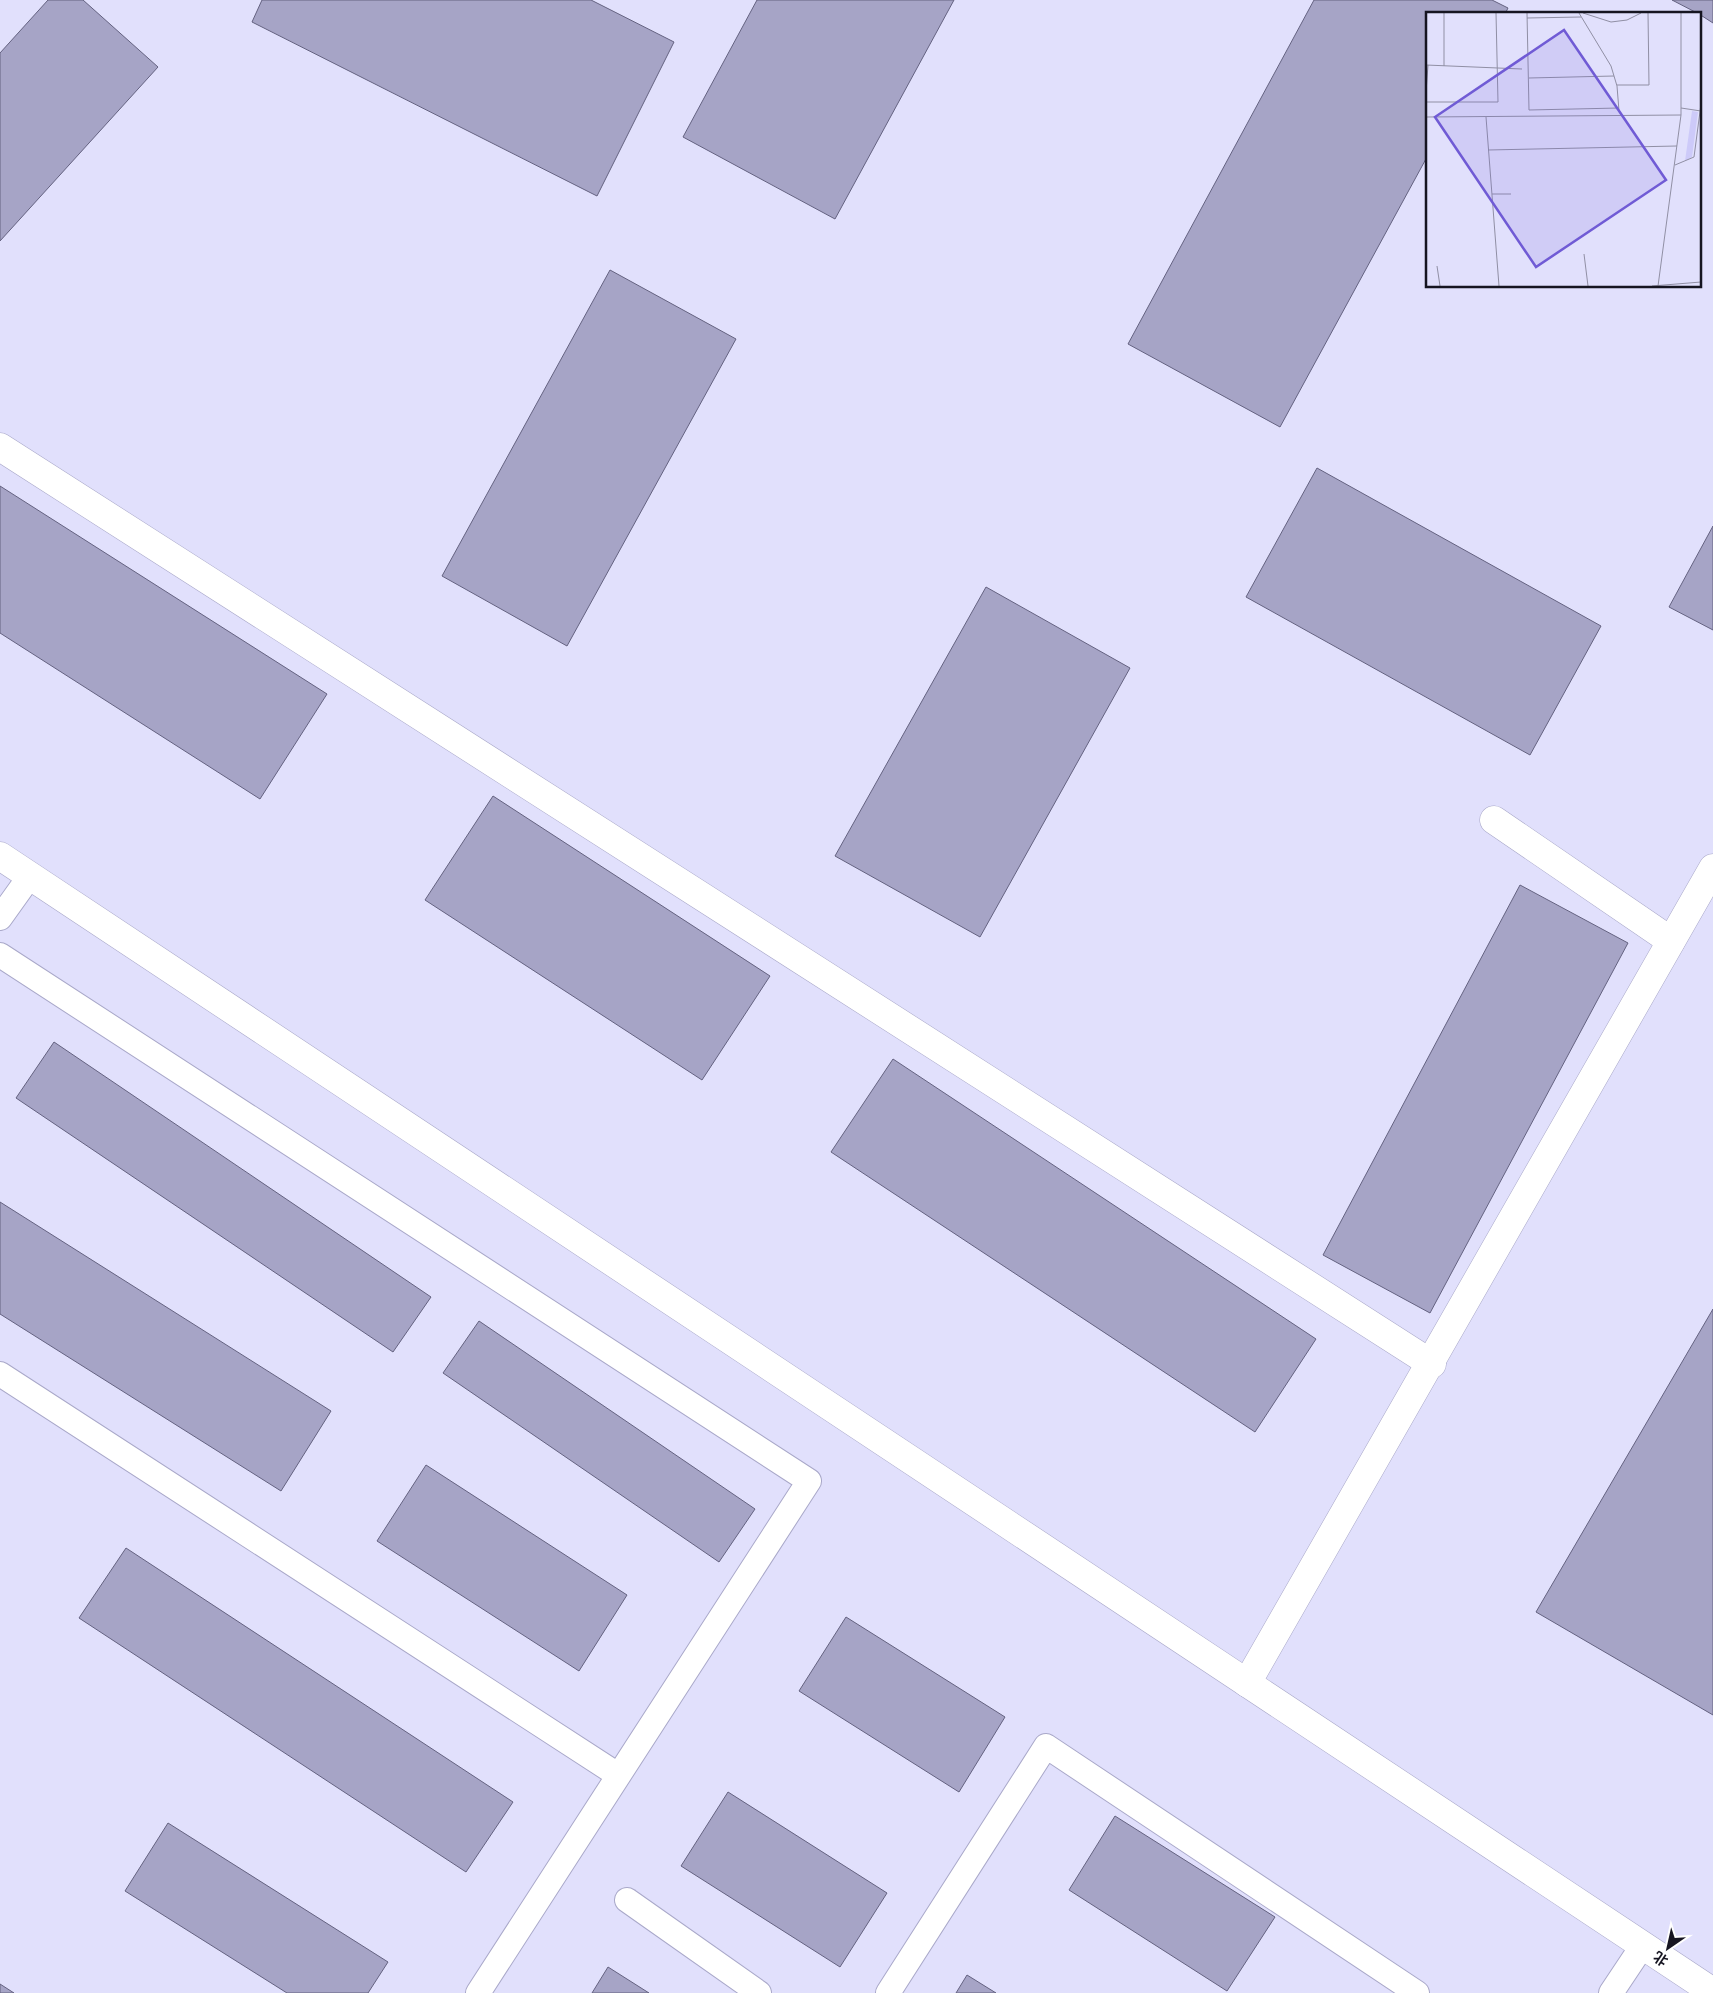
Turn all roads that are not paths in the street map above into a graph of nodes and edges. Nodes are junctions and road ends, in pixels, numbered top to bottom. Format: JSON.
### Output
{"nodes":[{"id":1,"x":0,"y":447,"type":"edge"},
{"id":2,"x":1494,"y":820,"type":"dead end"},
{"id":3,"x":0,"y":856,"type":"edge"},
{"id":4,"x":1713,"y":868,"type":"edge"},
{"id":5,"x":30,"y":876,"type":"junction"},
{"id":6,"x":0,"y":918,"type":"edge"},
{"id":7,"x":1672,"y":941,"type":"junction"},
{"id":8,"x":0,"y":955,"type":"edge"},
{"id":9,"x":1432,"y":1364,"type":"junction"},
{"id":10,"x":0,"y":1374,"type":"edge"},
{"id":11,"x":1247,"y":1683,"type":"junction"},
{"id":12,"x":618,"y":1775,"type":"junction"},
{"id":13,"x":627,"y":1900,"type":"dead end"},
{"id":14,"x":1643,"y":1945,"type":"junction"},
{"id":15,"x":1713,"y":1992,"type":"edge"},
{"id":16,"x":478,"y":1993,"type":"edge"},
{"id":17,"x":759,"y":1993,"type":"edge"},
{"id":18,"x":888,"y":1993,"type":"edge"},
{"id":19,"x":1417,"y":1993,"type":"edge"},
{"id":20,"x":1611,"y":1993,"type":"edge"}],
"edges":[{"from":1,"to":9,"type":"street"},
{"from":2,"to":7,"type":"street"},
{"from":3,"to":5,"type":"street"},
{"from":4,"to":7,"type":"street"},
{"from":5,"to":6,"type":"lane"},
{"from":5,"to":11,"type":"street"},
{"from":7,"to":9,"type":"street"},
{"from":8,"to":12,"type":"lane"},
{"from":9,"to":11,"type":"street"},
{"from":10,"to":12,"type":"lane"},
{"from":11,"to":14,"type":"street"},
{"from":12,"to":16,"type":"lane"},
{"from":13,"to":17,"type":"lane"},
{"from":14,"to":15,"type":"street"},
{"from":14,"to":20,"type":"lane"},
{"from":18,"to":19,"type":"lane"}]}
